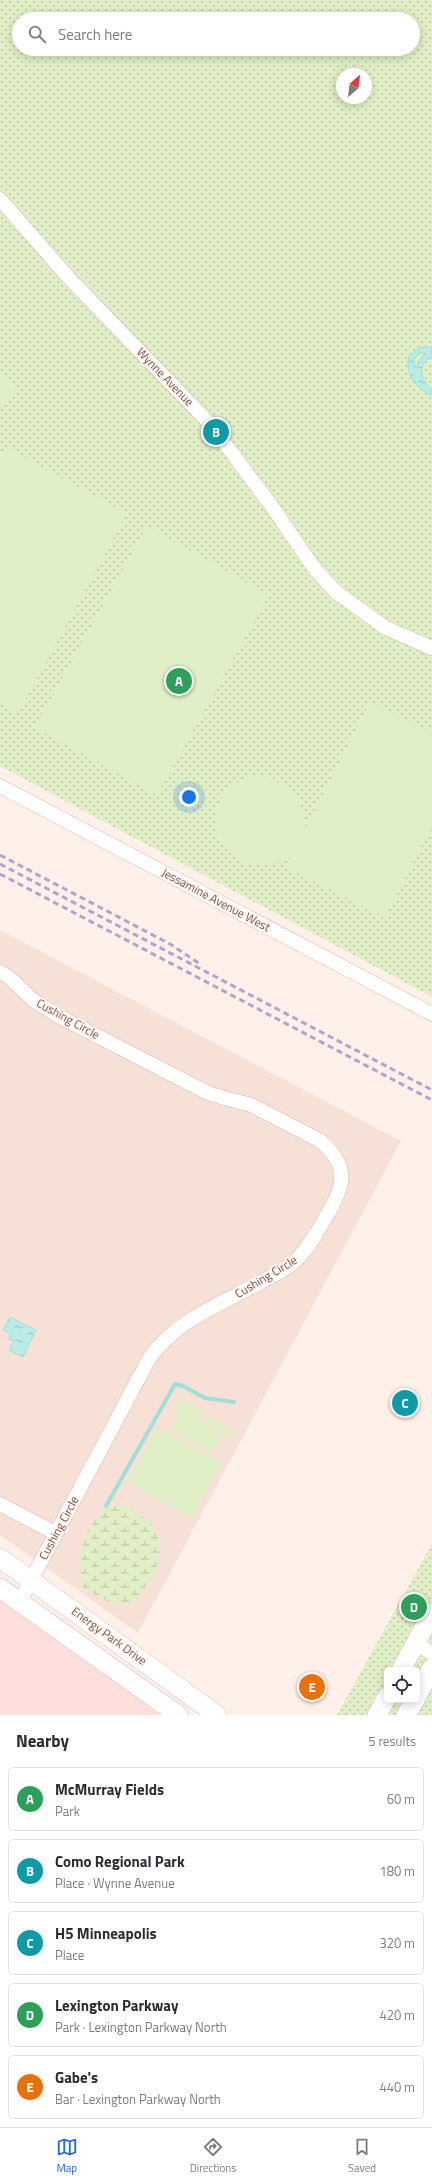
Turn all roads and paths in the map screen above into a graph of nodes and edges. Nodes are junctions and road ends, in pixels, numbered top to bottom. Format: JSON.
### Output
{"nodes":[{"id":1,"x":0,"y":199,"type":"edge"},
{"id":2,"x":432,"y":648,"type":"edge"},
{"id":3,"x":0,"y":786,"type":"edge"},
{"id":4,"x":0,"y":972,"type":"edge"},
{"id":5,"x":432,"y":1014,"type":"edge"},
{"id":6,"x":0,"y":1504,"type":"edge"},
{"id":7,"x":55,"y":1533,"type":"junction"},
{"id":8,"x":0,"y":1558,"type":"edge"},
{"id":9,"x":31,"y":1580,"type":"junction"},
{"id":10,"x":0,"y":1588,"type":"edge"},
{"id":11,"x":20,"y":1601,"type":"junction"},
{"id":12,"x":432,"y":1613,"type":"edge"},
{"id":13,"x":416,"y":1642,"type":"junction"},
{"id":14,"x":432,"y":1654,"type":"edge"},
{"id":15,"x":403,"y":1667,"type":"edge"},
{"id":16,"x":432,"y":1668,"type":"edge"},
{"id":17,"x":420,"y":1690,"type":"edge"},
{"id":18,"x":384,"y":1703,"type":"edge"},
{"id":19,"x":413,"y":1703,"type":"edge"},
{"id":20,"x":178,"y":1715,"type":"edge"},
{"id":21,"x":217,"y":1715,"type":"edge"},
{"id":22,"x":378,"y":1715,"type":"edge"},
{"id":23,"x":406,"y":1715,"type":"edge"}],
"edges":[{"from":1,"to":2,"type":"street","name":"Wynne Avenue"},
{"from":3,"to":5,"type":"street","name":"Jessamine Avenue West"},
{"from":4,"to":7,"type":"street","name":"Cushing Circle"},
{"from":6,"to":7,"type":"street"},
{"from":7,"to":9,"type":"street","name":"Cushing Circle"},
{"from":8,"to":9,"type":"street","name":"Energy Park Drive"},
{"from":9,"to":11,"type":"street","name":"Cushing Circle"},
{"from":9,"to":21,"type":"street","name":"Energy Park Drive"},
{"from":10,"to":11,"type":"street","name":"Energy Park Drive"},
{"from":11,"to":20,"type":"street","name":"Energy Park Drive"},
{"from":12,"to":13,"type":"street"},
{"from":13,"to":14,"type":"street"},
{"from":13,"to":15,"type":"street"},
{"from":16,"to":17,"type":"street"},
{"from":18,"to":22,"type":"street"},
{"from":19,"to":23,"type":"street"}]}
